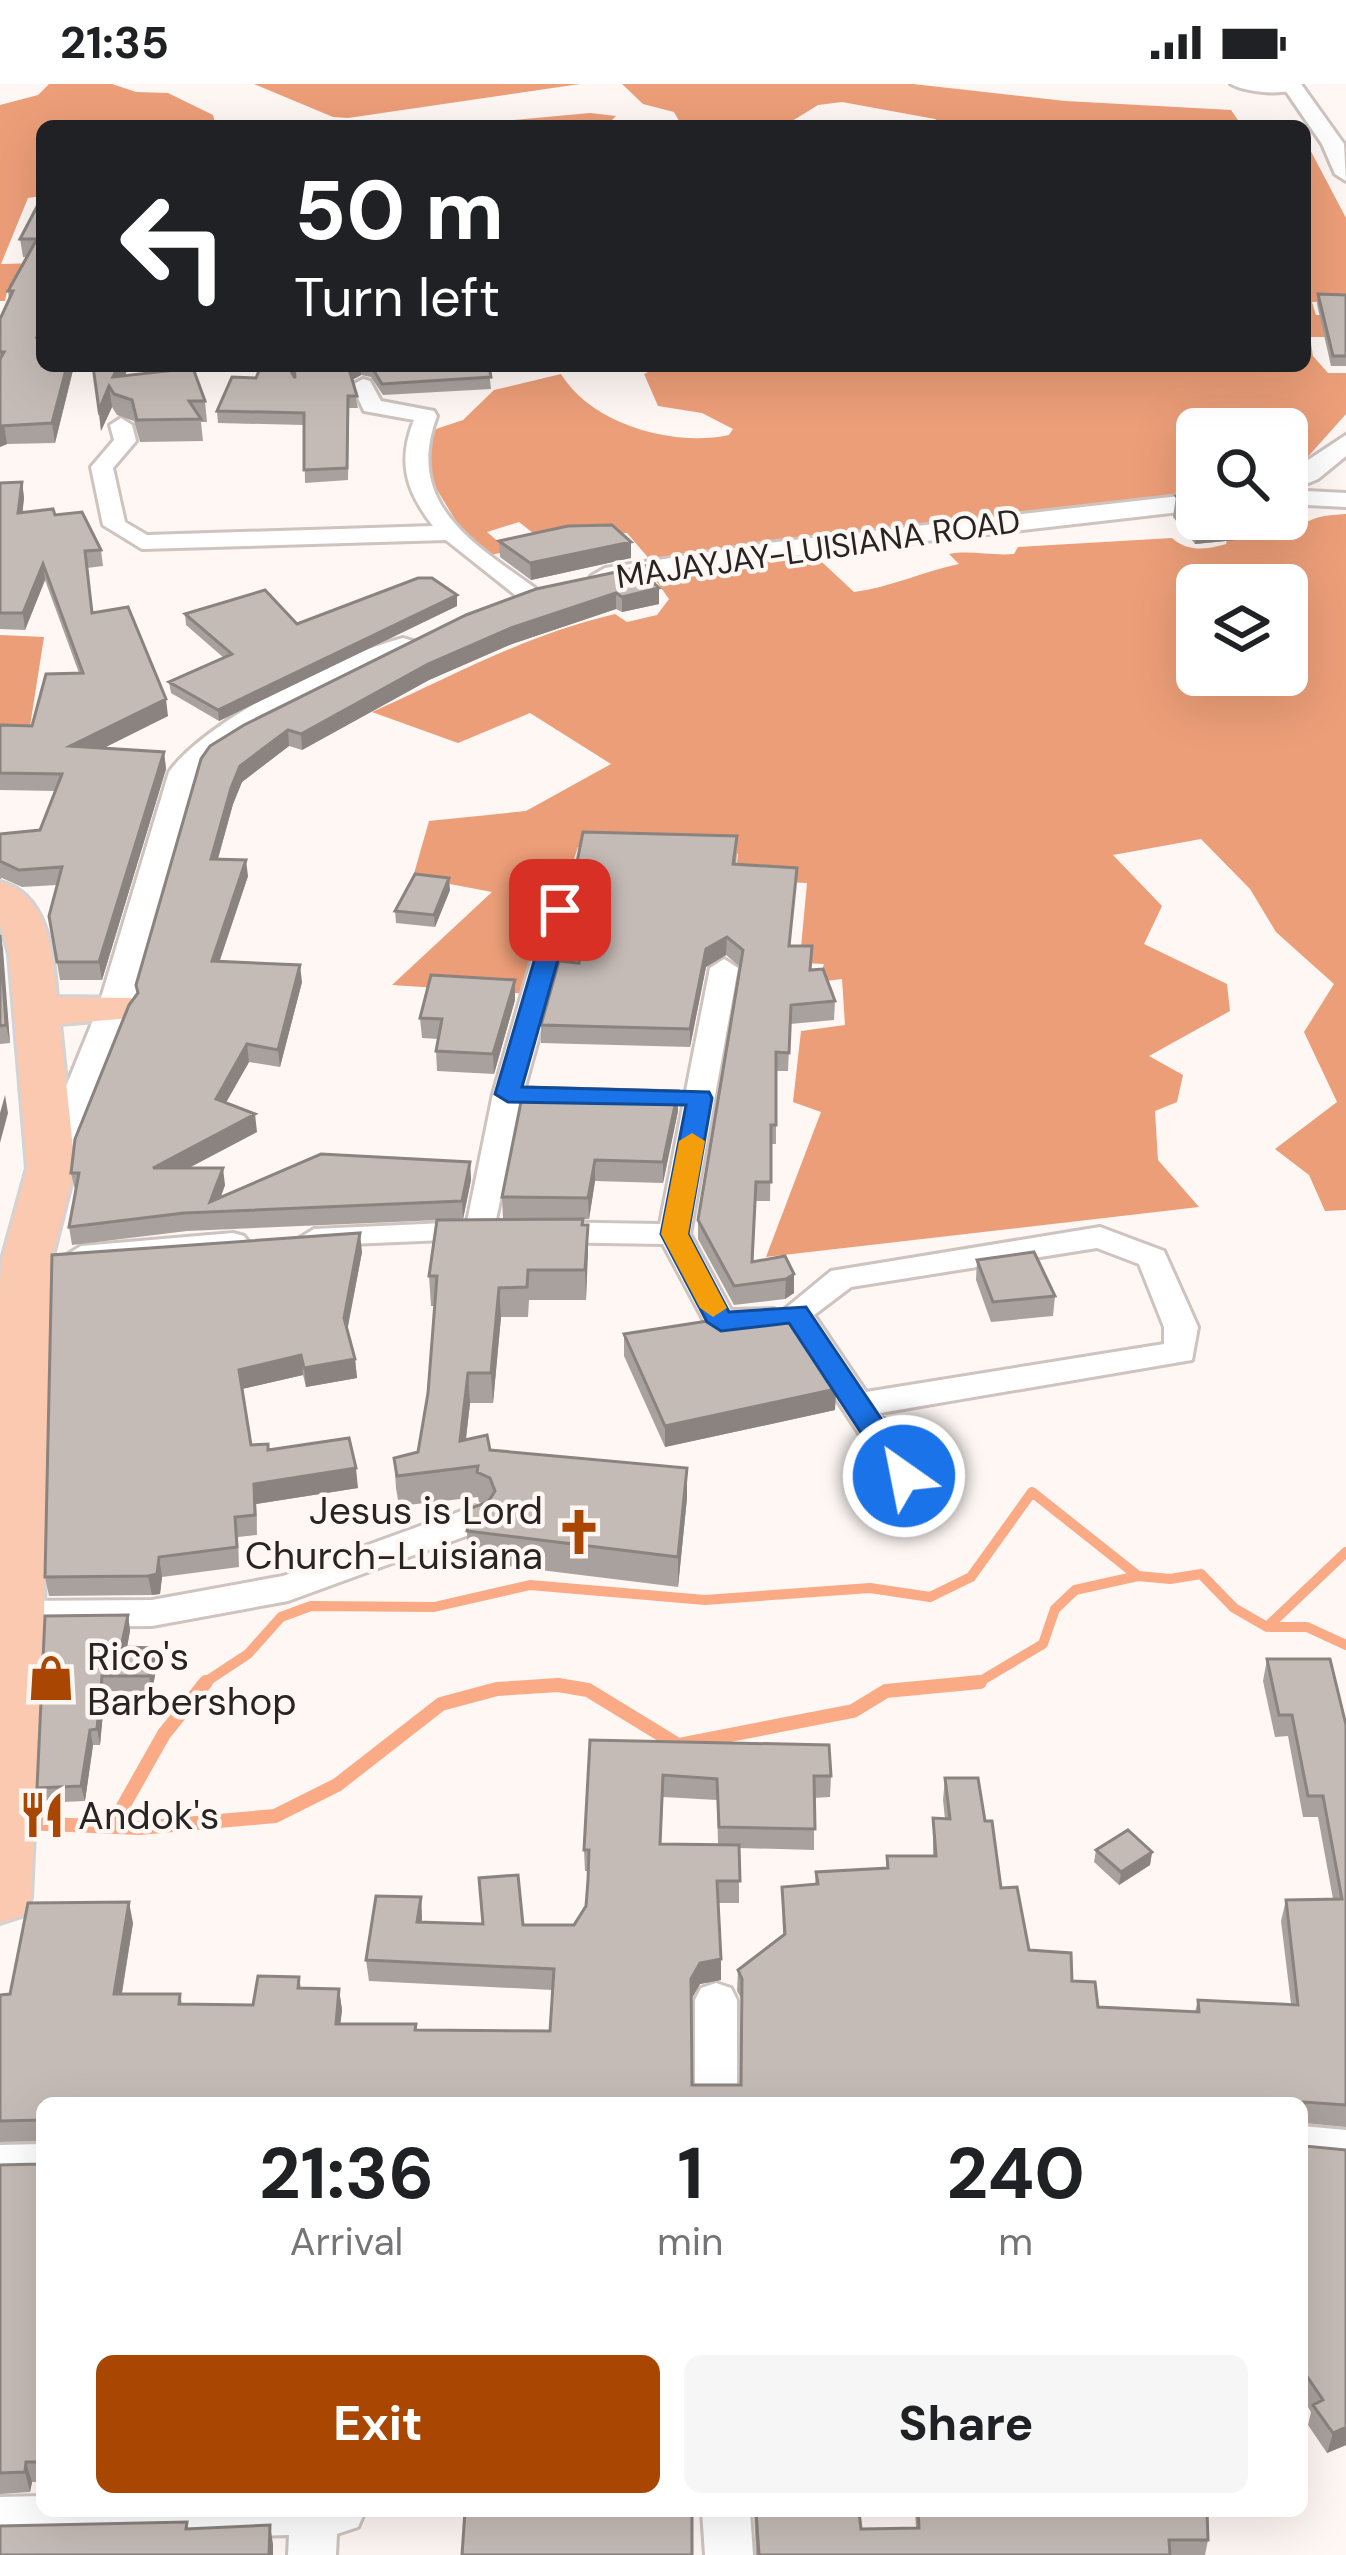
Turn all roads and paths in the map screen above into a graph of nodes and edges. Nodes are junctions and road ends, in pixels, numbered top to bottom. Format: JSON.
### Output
{"nodes":[{"id":1,"x":1240,"y":84,"type":"edge"},
{"id":2,"x":1292,"y":86,"type":"edge"},
{"id":3,"x":1346,"y":174,"type":"edge"},
{"id":4,"x":363,"y":386,"type":"dead end"},
{"id":5,"x":121,"y":425,"type":"dead end"},
{"id":6,"x":1346,"y":443,"type":"edge"},
{"id":7,"x":1308,"y":474,"type":"edge"},
{"id":8,"x":1308,"y":498,"type":"edge"},
{"id":9,"x":1346,"y":500,"type":"edge"},
{"id":10,"x":1176,"y":504,"type":"edge"},
{"id":11,"x":446,"y":533,"type":"junction"},
{"id":12,"x":527,"y":593,"type":"junction"},
{"id":13,"x":491,"y":607,"type":"edge"},
{"id":14,"x":436,"y":630,"type":"edge"},
{"id":15,"x":0,"y":895,"type":"edge"},
{"id":16,"x":560,"y":910,"type":"dead end"},
{"id":17,"x":724,"y":968,"type":"dead end"},
{"id":18,"x":115,"y":1008,"type":"junction"},
{"id":19,"x":34,"y":1010,"type":"junction"},
{"id":20,"x":508,"y":1094,"type":"junction"},
{"id":21,"x":550,"y":1095,"type":"edge"},
{"id":22,"x":51,"y":1168,"type":"junction"},
{"id":23,"x":481,"y":1232,"type":"junction"},
{"id":24,"x":674,"y":1234,"type":"junction"},
{"id":25,"x":26,"y":1264,"type":"junction"},
{"id":26,"x":796,"y":1313,"type":"junction"},
{"id":27,"x":859,"y":1405,"type":"junction"},
{"id":28,"x":904,"y":1476,"type":"dead end"},
{"id":29,"x":475,"y":1519,"type":"edge"},
{"id":30,"x":16,"y":1614,"type":"junction"},
{"id":31,"x":0,"y":1898,"type":"edge"},
{"id":32,"x":716,"y":2000,"type":"dead end"},
{"id":33,"x":716,"y":2097,"type":"edge"},
{"id":34,"x":1308,"y":2146,"type":"edge"},
{"id":35,"x":1346,"y":2149,"type":"edge"},
{"id":36,"x":36,"y":2163,"type":"edge"},
{"id":37,"x":0,"y":2164,"type":"edge"},
{"id":38,"x":118,"y":2517,"type":"edge"},
{"id":39,"x":314,"y":2517,"type":"edge"},
{"id":40,"x":726,"y":2517,"type":"edge"},
{"id":41,"x":0,"y":2520,"type":"edge"},
{"id":42,"x":312,"y":2555,"type":"edge"},
{"id":43,"x":729,"y":2555,"type":"edge"}],
"edges":[{"from":1,"to":2,"type":"street"},
{"from":2,"to":3,"type":"street"},
{"from":4,"to":11,"type":"street"},
{"from":5,"to":11,"type":"street"},
{"from":6,"to":7,"type":"street"},
{"from":8,"to":9,"type":"street"},
{"from":10,"to":12,"type":"street","name":"MAJAYJAY-LUISIANA ROAD"},
{"from":11,"to":12,"type":"street"},
{"from":12,"to":13,"type":"street","name":"MAJAYJAY-LUISIANA ROAD"},
{"from":14,"to":18,"type":"street"},
{"from":15,"to":19,"type":"main road"},
{"from":16,"to":20,"type":"street"},
{"from":17,"to":24,"type":"street"},
{"from":18,"to":19,"type":"main road"},
{"from":18,"to":22,"type":"street"},
{"from":19,"to":22,"type":"main road"},
{"from":20,"to":21,"type":"street"},
{"from":20,"to":23,"type":"street"},
{"from":22,"to":25,"type":"main road"},
{"from":23,"to":24,"type":"street"},
{"from":23,"to":25,"type":"street"},
{"from":24,"to":26,"type":"street"},
{"from":25,"to":30,"type":"main road"},
{"from":26,"to":27,"type":"street"},
{"from":26,"to":27,"type":"street"},
{"from":27,"to":28,"type":"street"},
{"from":29,"to":30,"type":"street"},
{"from":30,"to":31,"type":"main road"},
{"from":32,"to":33,"type":"street"},
{"from":34,"to":35,"type":"street"},
{"from":36,"to":37,"type":"street"},
{"from":38,"to":41,"type":"street"},
{"from":39,"to":42,"type":"street"},
{"from":40,"to":43,"type":"street"}]}
